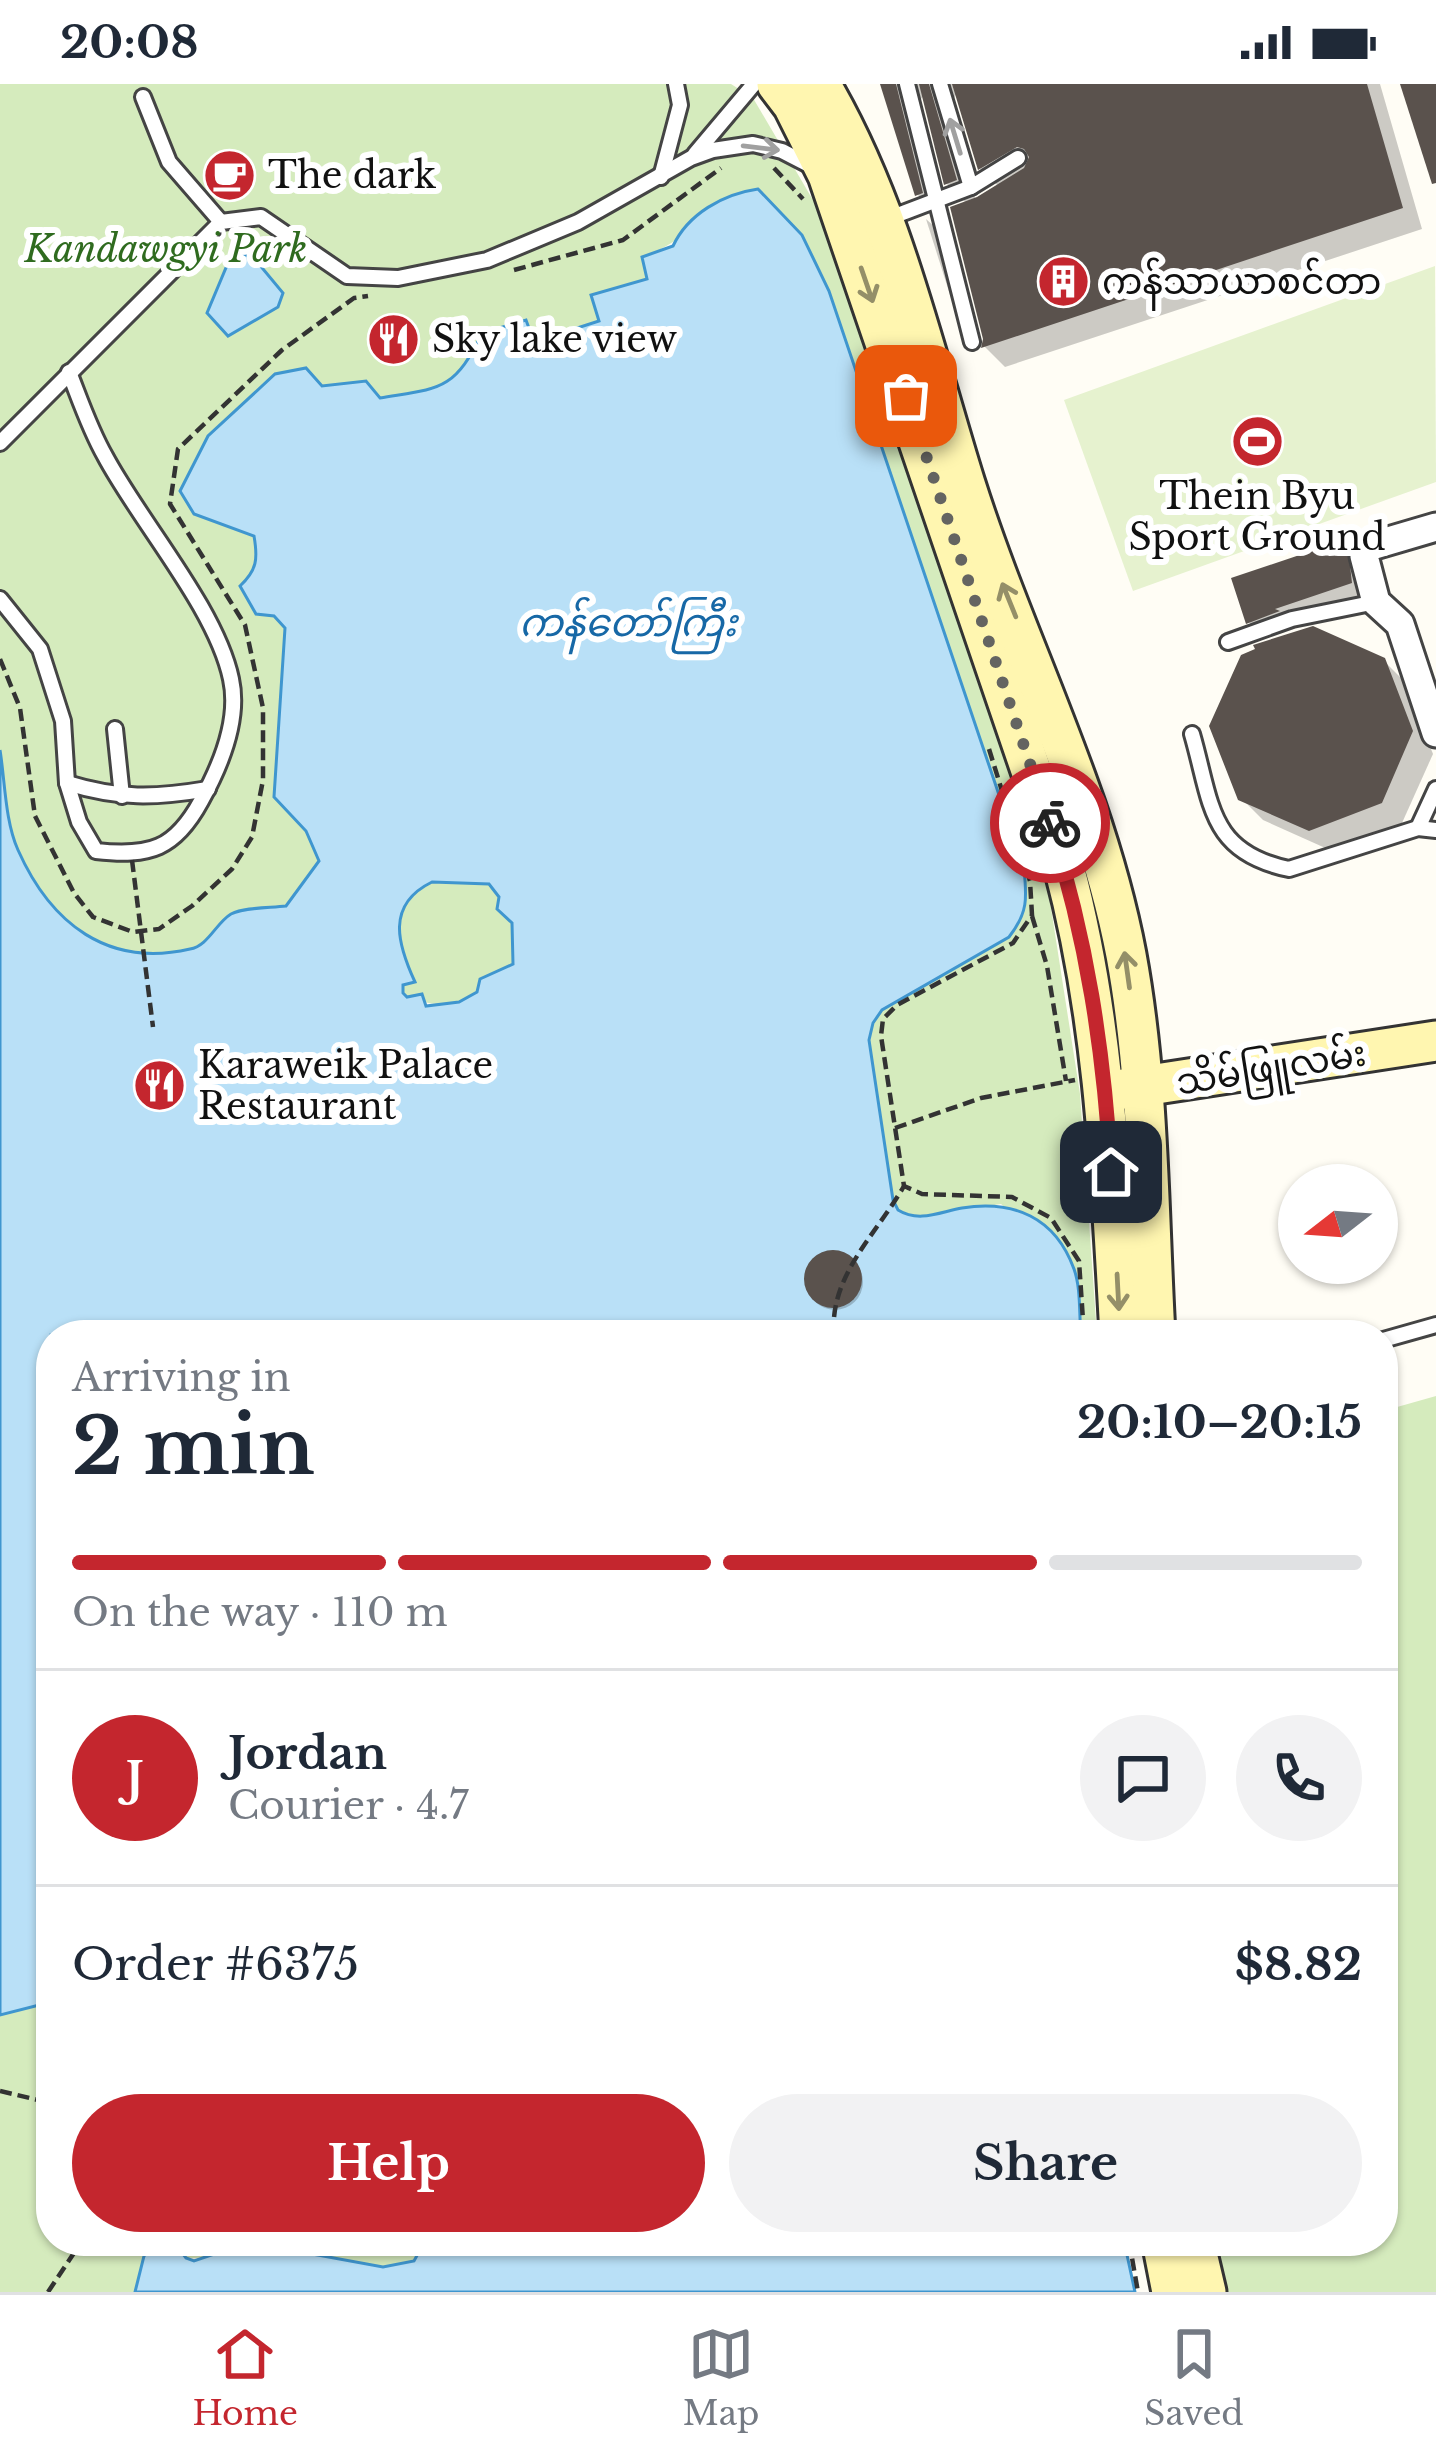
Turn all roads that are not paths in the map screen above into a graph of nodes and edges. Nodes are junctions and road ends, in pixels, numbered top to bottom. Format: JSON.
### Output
{"nodes":[{"id":1,"x":676,"y":84,"type":"edge"},
{"id":2,"x":754,"y":84,"type":"edge"},
{"id":3,"x":777,"y":84,"type":"edge"},
{"id":4,"x":820,"y":84,"type":"edge"},
{"id":5,"x":834,"y":84,"type":"edge"},
{"id":6,"x":907,"y":84,"type":"edge"},
{"id":7,"x":940,"y":84,"type":"edge"},
{"id":8,"x":143,"y":97,"type":"dead end"},
{"id":9,"x":845,"y":127,"type":"junction"},
{"id":10,"x":691,"y":158,"type":"junction"},
{"id":11,"x":1018,"y":158,"type":"dead end"},
{"id":12,"x":828,"y":175,"type":"junction"},
{"id":13,"x":661,"y":177,"type":"junction"},
{"id":14,"x":971,"y":187,"type":"junction"},
{"id":15,"x":940,"y":201,"type":"junction"},
{"id":16,"x":882,"y":221,"type":"junction"},
{"id":17,"x":220,"y":222,"type":"junction"},
{"id":18,"x":973,"y":342,"type":"dead end"},
{"id":19,"x":69,"y":372,"type":"junction"},
{"id":20,"x":0,"y":442,"type":"edge"},
{"id":21,"x":1436,"y":527,"type":"edge"},
{"id":22,"x":0,"y":599,"type":"edge"},
{"id":23,"x":1376,"y":602,"type":"junction"},
{"id":24,"x":1228,"y":642,"type":"dead end"},
{"id":25,"x":115,"y":729,"type":"dead end"},
{"id":26,"x":1436,"y":733,"type":"edge"},
{"id":27,"x":1192,"y":734,"type":"dead end"},
{"id":28,"x":67,"y":783,"type":"junction"},
{"id":29,"x":1436,"y":788,"type":"edge"},
{"id":30,"x":208,"y":789,"type":"junction"},
{"id":31,"x":122,"y":796,"type":"junction"},
{"id":32,"x":1418,"y":828,"type":"junction"},
{"id":33,"x":1436,"y":830,"type":"edge"},
{"id":34,"x":1428,"y":1049,"type":"edge"},
{"id":35,"x":1124,"y":1089,"type":"junction"},
{"id":36,"x":1120,"y":1320,"type":"edge"},
{"id":37,"x":1153,"y":1320,"type":"edge"},
{"id":38,"x":1436,"y":1325,"type":"edge"},
{"id":39,"x":1398,"y":1336,"type":"edge"},
{"id":40,"x":1165,"y":2256,"type":"edge"},
{"id":41,"x":1198,"y":2256,"type":"edge"},
{"id":42,"x":1172,"y":2292,"type":"edge"},
{"id":43,"x":1206,"y":2292,"type":"edge"}],
"edges":[{"from":1,"to":13,"type":"lane"},
{"from":2,"to":10,"type":"lane"},
{"from":3,"to":12,"type":"main road"},
{"from":4,"to":9,"type":"main road"},
{"from":5,"to":9,"type":"main road"},
{"from":6,"to":15,"type":"lane"},
{"from":14,"to":7,"type":"lane","one_way":true},
{"from":8,"to":17,"type":"lane"},
{"from":9,"to":16,"type":"main road"},
{"from":10,"to":12,"type":"lane","one_way":true},
{"from":10,"to":13,"type":"lane"},
{"from":11,"to":14,"type":"lane"},
{"from":12,"to":35,"type":"main road","one_way":true},
{"from":13,"to":17,"type":"lane"},
{"from":14,"to":15,"type":"lane"},
{"from":15,"to":16,"type":"lane"},
{"from":15,"to":18,"type":"lane"},
{"from":35,"to":16,"type":"main road","one_way":true},
{"from":17,"to":19,"type":"lane"},
{"from":19,"to":20,"type":"lane"},
{"from":19,"to":30,"type":"lane"},
{"from":21,"to":23,"type":"street"},
{"from":22,"to":28,"type":"lane"},
{"from":23,"to":24,"type":"lane"},
{"from":23,"to":26,"type":"street"},
{"from":25,"to":31,"type":"lane"},
{"from":27,"to":32,"type":"lane"},
{"from":28,"to":30,"type":"lane"},
{"from":28,"to":31,"type":"lane"},
{"from":29,"to":32,"type":"lane"},
{"from":30,"to":31,"type":"lane"},
{"from":32,"to":33,"type":"lane"},
{"from":34,"to":35,"type":"main road","name":"သိမ်ဖြူလမ်း"},
{"from":35,"to":36,"type":"main road","one_way":true},
{"from":35,"to":37,"type":"main road"},
{"from":38,"to":39,"type":"lane"},
{"from":40,"to":42,"type":"main road"},
{"from":41,"to":43,"type":"main road"}]}
